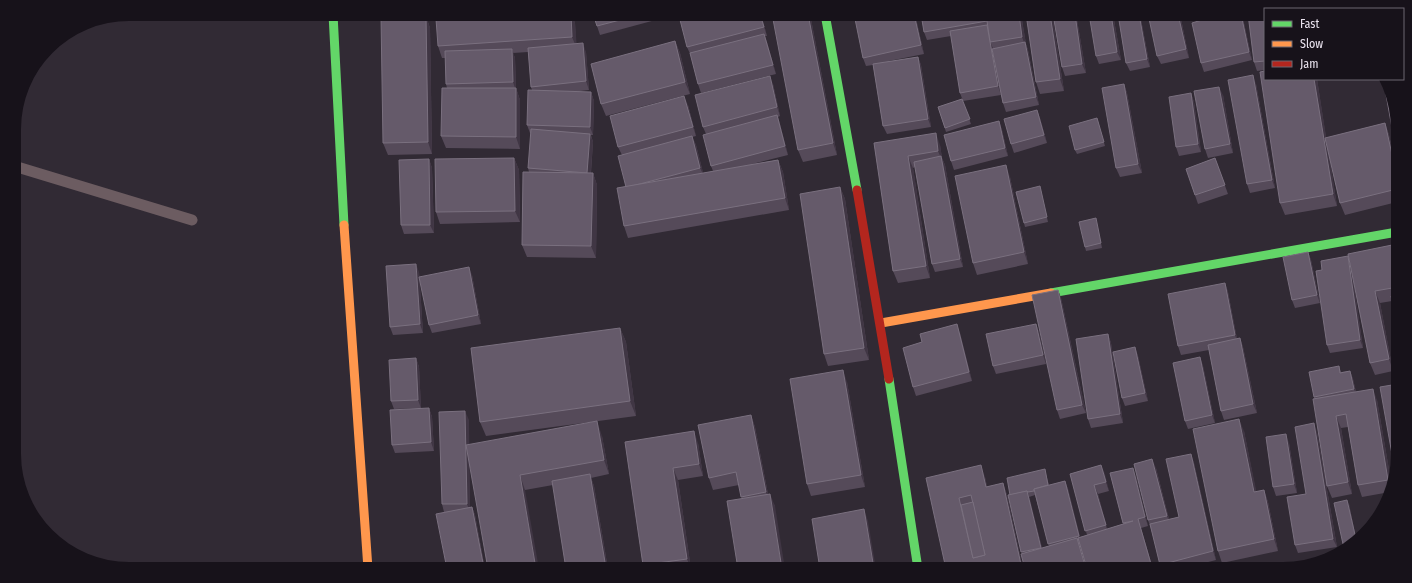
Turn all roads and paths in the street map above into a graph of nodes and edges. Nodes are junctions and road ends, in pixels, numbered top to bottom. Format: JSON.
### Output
{"nodes":[{"id":1,"x":333,"y":21,"type":"edge"},
{"id":2,"x":826,"y":21,"type":"edge"},
{"id":3,"x":21,"y":168,"type":"edge"},
{"id":4,"x":192,"y":220,"type":"dead end"},
{"id":5,"x":1391,"y":233,"type":"edge"},
{"id":6,"x":880,"y":323,"type":"junction"},
{"id":7,"x":366,"y":551,"type":"junction"},
{"id":8,"x":367,"y":562,"type":"edge"},
{"id":9,"x":372,"y":562,"type":"edge"},
{"id":10,"x":917,"y":562,"type":"edge"}],
"edges":[{"from":1,"to":7,"type":"street"},
{"from":2,"to":6,"type":"street"},
{"from":3,"to":4,"type":"lane"},
{"from":5,"to":6,"type":"street"},
{"from":6,"to":10,"type":"street"},
{"from":7,"to":8,"type":"street"},
{"from":7,"to":9,"type":"street"}]}
